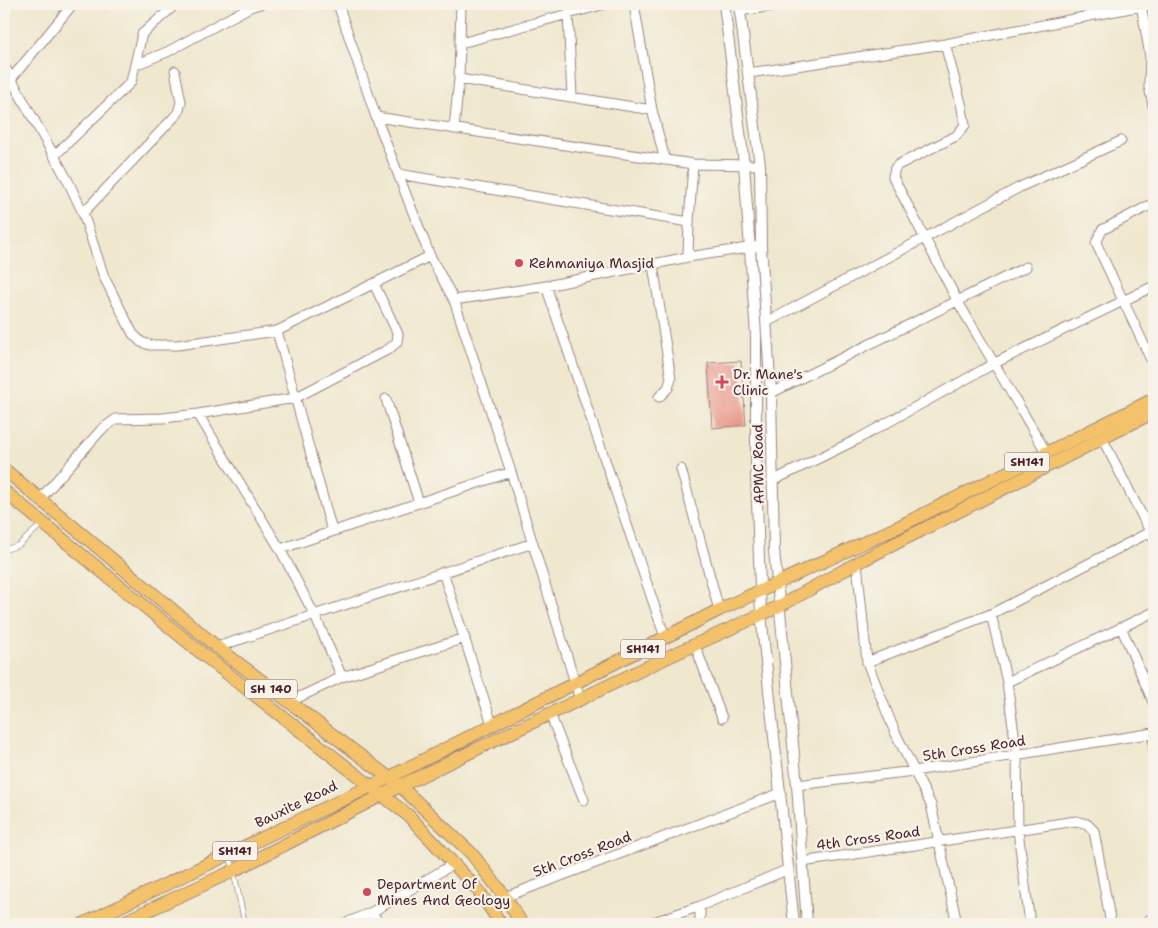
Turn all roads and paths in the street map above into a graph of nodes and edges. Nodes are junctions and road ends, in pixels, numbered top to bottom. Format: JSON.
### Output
{"nodes":[{"id":1,"x":73,"y":4,"type":"edge"},
{"id":2,"x":176,"y":4,"type":"edge"},
{"id":3,"x":260,"y":4,"type":"edge"},
{"id":4,"x":338,"y":4,"type":"edge"},
{"id":5,"x":460,"y":4,"type":"edge"},
{"id":6,"x":605,"y":4,"type":"edge"},
{"id":7,"x":634,"y":4,"type":"edge"},
{"id":8,"x":724,"y":4,"type":"edge"},
{"id":9,"x":785,"y":4,"type":"edge"},
{"id":10,"x":1141,"y":5,"type":"edge"},
{"id":11,"x":739,"y":8,"type":"edge"},
{"id":12,"x":568,"y":14,"type":"junction"},
{"id":13,"x":1150,"y":31,"type":"edge"},
{"id":14,"x":460,"y":43,"type":"junction"},
{"id":15,"x":945,"y":44,"type":"junction"},
{"id":16,"x":135,"y":65,"type":"junction"},
{"id":17,"x":4,"y":66,"type":"edge"},
{"id":18,"x":174,"y":71,"type":"dead end"},
{"id":19,"x":749,"y":74,"type":"junction"},
{"id":20,"x":11,"y":79,"type":"junction"},
{"id":21,"x":459,"y":79,"type":"junction"},
{"id":22,"x":572,"y":97,"type":"junction"},
{"id":23,"x":1154,"y":109,"type":"edge"},
{"id":24,"x":652,"y":110,"type":"junction"},
{"id":25,"x":376,"y":117,"type":"junction"},
{"id":26,"x":454,"y":129,"type":"junction"},
{"id":27,"x":1121,"y":141,"type":"dead end"},
{"id":28,"x":55,"y":155,"type":"junction"},
{"id":29,"x":665,"y":160,"type":"junction"},
{"id":30,"x":693,"y":164,"type":"junction"},
{"id":31,"x":744,"y":164,"type":"junction"},
{"id":32,"x":760,"y":165,"type":"junction"},
{"id":33,"x":398,"y":174,"type":"junction"},
{"id":34,"x":1154,"y":203,"type":"edge"},
{"id":35,"x":82,"y":213,"type":"junction"},
{"id":36,"x":689,"y":222,"type":"junction"},
{"id":37,"x":924,"y":237,"type":"junction"},
{"id":38,"x":761,"y":246,"type":"junction"},
{"id":39,"x":749,"y":247,"type":"junction"},
{"id":40,"x":430,"y":256,"type":"junction"},
{"id":41,"x":688,"y":257,"type":"junction"},
{"id":42,"x":653,"y":265,"type":"junction"},
{"id":43,"x":1026,"y":267,"type":"dead end"},
{"id":44,"x":374,"y":284,"type":"junction"},
{"id":45,"x":546,"y":286,"type":"junction"},
{"id":46,"x":1154,"y":286,"type":"edge"},
{"id":47,"x":454,"y":300,"type":"junction"},
{"id":48,"x":958,"y":302,"type":"junction"},
{"id":49,"x":1123,"y":302,"type":"junction"},
{"id":50,"x":768,"y":322,"type":"junction"},
{"id":51,"x":277,"y":332,"type":"junction"},
{"id":52,"x":995,"y":363,"type":"junction"},
{"id":53,"x":1154,"y":366,"type":"edge"},
{"id":54,"x":771,"y":393,"type":"junction"},
{"id":55,"x":659,"y":397,"type":"dead end"},
{"id":56,"x":295,"y":398,"type":"junction"},
{"id":57,"x":386,"y":399,"type":"dead end"},
{"id":58,"x":1154,"y":399,"type":"edge"},
{"id":59,"x":1154,"y":412,"type":"edge"},
{"id":60,"x":198,"y":414,"type":"junction"},
{"id":61,"x":1102,"y":438,"type":"junction"},
{"id":62,"x":1046,"y":452,"type":"junction"},
{"id":63,"x":4,"y":469,"type":"edge"},
{"id":64,"x":681,"y":469,"type":"dead end"},
{"id":65,"x":511,"y":472,"type":"junction"},
{"id":66,"x":772,"y":481,"type":"junction"},
{"id":67,"x":4,"y":491,"type":"edge"},
{"id":68,"x":40,"y":499,"type":"junction"},
{"id":69,"x":419,"y":503,"type":"junction"},
{"id":70,"x":43,"y":522,"type":"junction"},
{"id":71,"x":332,"y":531,"type":"junction"},
{"id":72,"x":1152,"y":536,"type":"edge"},
{"id":73,"x":533,"y":543,"type":"junction"},
{"id":74,"x":280,"y":549,"type":"junction"},
{"id":75,"x":4,"y":550,"type":"edge"},
{"id":76,"x":857,"y":563,"type":"junction"},
{"id":77,"x":443,"y":572,"type":"junction"},
{"id":78,"x":777,"y":583,"type":"junction"},
{"id":79,"x":762,"y":589,"type":"junction"},
{"id":80,"x":778,"y":607,"type":"junction"},
{"id":81,"x":719,"y":610,"type":"junction"},
{"id":82,"x":1154,"y":612,"type":"edge"},
{"id":83,"x":314,"y":614,"type":"junction"},
{"id":84,"x":991,"y":614,"type":"junction"},
{"id":85,"x":761,"y":615,"type":"junction"},
{"id":86,"x":1121,"y":627,"type":"junction"},
{"id":87,"x":665,"y":637,"type":"junction"},
{"id":88,"x":465,"y":638,"type":"junction"},
{"id":89,"x":695,"y":645,"type":"junction"},
{"id":90,"x":217,"y":647,"type":"junction"},
{"id":91,"x":867,"y":662,"type":"junction"},
{"id":92,"x":342,"y":678,"type":"junction"},
{"id":93,"x":1007,"y":682,"type":"junction"},
{"id":94,"x":574,"y":684,"type":"junction"},
{"id":95,"x":580,"y":699,"type":"junction"},
{"id":96,"x":289,"y":702,"type":"junction"},
{"id":97,"x":1154,"y":704,"type":"edge"},
{"id":98,"x":550,"y":714,"type":"junction"},
{"id":99,"x":722,"y":718,"type":"dead end"},
{"id":100,"x":492,"y":724,"type":"junction"},
{"id":101,"x":1153,"y":733,"type":"edge"},
{"id":102,"x":1154,"y":754,"type":"edge"},
{"id":103,"x":1017,"y":755,"type":"junction"},
{"id":104,"x":914,"y":771,"type":"junction"},
{"id":105,"x":388,"y":778,"type":"junction"},
{"id":106,"x":371,"y":785,"type":"junction"},
{"id":107,"x":797,"y":785,"type":"junction"},
{"id":108,"x":400,"y":786,"type":"junction"},
{"id":109,"x":781,"y":793,"type":"junction"},
{"id":110,"x":383,"y":795,"type":"junction"},
{"id":111,"x":584,"y":800,"type":"dead end"},
{"id":112,"x":1018,"y":831,"type":"junction"},
{"id":113,"x":938,"y":842,"type":"junction"},
{"id":114,"x":230,"y":853,"type":"junction"},
{"id":115,"x":802,"y":862,"type":"junction"},
{"id":116,"x":455,"y":863,"type":"junction"},
{"id":117,"x":789,"y":869,"type":"junction"},
{"id":118,"x":234,"y":871,"type":"junction"},
{"id":119,"x":505,"y":898,"type":"junction"},
{"id":120,"x":700,"y":906,"type":"junction"},
{"id":121,"x":372,"y":912,"type":"junction"},
{"id":122,"x":1154,"y":916,"type":"edge"},
{"id":123,"x":104,"y":920,"type":"edge"},
{"id":124,"x":83,"y":924,"type":"edge"},
{"id":125,"x":119,"y":924,"type":"edge"},
{"id":126,"x":245,"y":924,"type":"edge"},
{"id":127,"x":344,"y":924,"type":"edge"},
{"id":128,"x":379,"y":924,"type":"edge"},
{"id":129,"x":501,"y":924,"type":"edge"},
{"id":130,"x":522,"y":924,"type":"edge"},
{"id":131,"x":648,"y":924,"type":"edge"},
{"id":132,"x":700,"y":924,"type":"edge"},
{"id":133,"x":794,"y":924,"type":"edge"},
{"id":134,"x":807,"y":924,"type":"edge"},
{"id":135,"x":954,"y":924,"type":"edge"},
{"id":136,"x":1030,"y":924,"type":"edge"},
{"id":137,"x":1111,"y":924,"type":"edge"},
{"id":138,"x":1144,"y":924,"type":"edge"}],
"edges":[{"from":1,"to":20,"type":"street"},
{"from":2,"to":16,"type":"street"},
{"from":3,"to":16,"type":"street"},
{"from":4,"to":25,"type":"street"},
{"from":5,"to":14,"type":"street"},
{"from":6,"to":12,"type":"street"},
{"from":7,"to":24,"type":"street"},
{"from":8,"to":31,"type":"street","name":"APMC Road"},
{"from":9,"to":11,"type":"street"},
{"from":10,"to":13,"type":"street"},
{"from":10,"to":15,"type":"street"},
{"from":11,"to":19,"type":"street","name":"APMC Road"},
{"from":12,"to":14,"type":"street"},
{"from":12,"to":22,"type":"street"},
{"from":13,"to":23,"type":"street"},
{"from":14,"to":21,"type":"street"},
{"from":15,"to":19,"type":"street"},
{"from":15,"to":37,"type":"street"},
{"from":16,"to":28,"type":"street"},
{"from":17,"to":20,"type":"street"},
{"from":18,"to":35,"type":"street"},
{"from":19,"to":32,"type":"street","name":"APMC Road"},
{"from":20,"to":28,"type":"street"},
{"from":21,"to":22,"type":"street"},
{"from":21,"to":26,"type":"street"},
{"from":22,"to":24,"type":"street"},
{"from":24,"to":29,"type":"street"},
{"from":25,"to":26,"type":"street"},
{"from":25,"to":33,"type":"street"},
{"from":26,"to":29,"type":"street"},
{"from":27,"to":37,"type":"street"},
{"from":28,"to":35,"type":"street"},
{"from":29,"to":30,"type":"street"},
{"from":30,"to":31,"type":"street"},
{"from":30,"to":36,"type":"street"},
{"from":31,"to":32,"type":"street"},
{"from":31,"to":39,"type":"street","name":"APMC Road"},
{"from":32,"to":38,"type":"street","name":"APMC Road"},
{"from":33,"to":36,"type":"street"},
{"from":33,"to":40,"type":"street"},
{"from":34,"to":49,"type":"street"},
{"from":35,"to":51,"type":"street"},
{"from":36,"to":41,"type":"street"},
{"from":37,"to":48,"type":"street"},
{"from":37,"to":50,"type":"street"},
{"from":38,"to":39,"type":"street"},
{"from":38,"to":50,"type":"street","name":"APMC Road"},
{"from":39,"to":41,"type":"street"},
{"from":39,"to":79,"type":"street","name":"APMC Road"},
{"from":40,"to":44,"type":"street"},
{"from":40,"to":47,"type":"street"},
{"from":41,"to":42,"type":"street"},
{"from":42,"to":45,"type":"street"},
{"from":42,"to":55,"type":"street"},
{"from":43,"to":48,"type":"street"},
{"from":44,"to":51,"type":"street"},
{"from":44,"to":56,"type":"street"},
{"from":45,"to":47,"type":"street"},
{"from":45,"to":87,"type":"street"},
{"from":46,"to":49,"type":"street"},
{"from":47,"to":65,"type":"street"},
{"from":48,"to":52,"type":"street"},
{"from":48,"to":54,"type":"street"},
{"from":49,"to":52,"type":"street"},
{"from":49,"to":53,"type":"street"},
{"from":50,"to":54,"type":"street","name":"APMC Road"},
{"from":51,"to":56,"type":"street"},
{"from":52,"to":62,"type":"street"},
{"from":52,"to":66,"type":"street"},
{"from":54,"to":66,"type":"street","name":"APMC Road"},
{"from":56,"to":60,"type":"street"},
{"from":56,"to":71,"type":"street"},
{"from":57,"to":69,"type":"street"},
{"from":58,"to":62,"type":"main road","number":"SH141"},
{"from":59,"to":61,"type":"main road","number":"SH141"},
{"from":60,"to":68,"type":"street"},
{"from":60,"to":74,"type":"street"},
{"from":61,"to":72,"type":"street"},
{"from":61,"to":76,"type":"main road","number":"SH141"},
{"from":62,"to":78,"type":"main road","number":"SH141"},
{"from":63,"to":68,"type":"main road","number":"SH 140"},
{"from":64,"to":81,"type":"street"},
{"from":65,"to":69,"type":"street"},
{"from":65,"to":73,"type":"street"},
{"from":66,"to":78,"type":"street","name":"APMC Road"},
{"from":67,"to":70,"type":"main road","number":"SH 140"},
{"from":68,"to":90,"type":"main road","number":"SH 140"},
{"from":69,"to":71,"type":"street"},
{"from":70,"to":75,"type":"lane"},
{"from":70,"to":106,"type":"main road","number":"SH 140"},
{"from":71,"to":74,"type":"street"},
{"from":72,"to":84,"type":"street"},
{"from":73,"to":77,"type":"street"},
{"from":73,"to":94,"type":"street"},
{"from":74,"to":83,"type":"street"},
{"from":76,"to":80,"type":"main road","number":"SH141"},
{"from":76,"to":91,"type":"street"},
{"from":77,"to":83,"type":"street"},
{"from":77,"to":88,"type":"street"},
{"from":78,"to":79,"type":"main road","number":"SH141"},
{"from":78,"to":80,"type":"street","name":"APMC Road"},
{"from":79,"to":81,"type":"main road","number":"SH141"},
{"from":79,"to":85,"type":"street","name":"APMC Road"},
{"from":80,"to":85,"type":"main road","number":"SH141"},
{"from":80,"to":107,"type":"street","name":"APMC Road"},
{"from":81,"to":87,"type":"main road","number":"SH141"},
{"from":82,"to":86,"type":"street"},
{"from":83,"to":90,"type":"street"},
{"from":83,"to":92,"type":"street"},
{"from":84,"to":91,"type":"street"},
{"from":84,"to":93,"type":"street"},
{"from":85,"to":89,"type":"main road","number":"SH141"},
{"from":85,"to":109,"type":"street","name":"APMC Road"},
{"from":86,"to":93,"type":"street"},
{"from":86,"to":97,"type":"street"},
{"from":87,"to":94,"type":"main road","number":"SH141"},
{"from":88,"to":92,"type":"street"},
{"from":88,"to":100,"type":"street"},
{"from":89,"to":95,"type":"main road"},
{"from":89,"to":99,"type":"street"},
{"from":90,"to":96,"type":"main road","number":"SH 140"},
{"from":91,"to":104,"type":"street"},
{"from":92,"to":96,"type":"street"},
{"from":93,"to":103,"type":"street"},
{"from":94,"to":95,"type":"street"},
{"from":94,"to":100,"type":"main road","number":"SH141"},
{"from":95,"to":98,"type":"main road"},
{"from":96,"to":105,"type":"main road","number":"SH 140"},
{"from":98,"to":108,"type":"main road"},
{"from":98,"to":111,"type":"street"},
{"from":100,"to":105,"type":"main road","number":"SH141"},
{"from":101,"to":102,"type":"street"},
{"from":101,"to":103,"type":"street","name":"5th Cross Road"},
{"from":103,"to":104,"type":"street","name":"5th Cross Road"},
{"from":103,"to":112,"type":"street"},
{"from":104,"to":107,"type":"street","name":"5th Cross Road"},
{"from":104,"to":113,"type":"street"},
{"from":105,"to":106,"type":"main road","name":"Bauxite Road","number":"SH141"},
{"from":105,"to":108,"type":"main road","number":"SH 140"},
{"from":106,"to":110,"type":"main road","number":"SH 140"},
{"from":106,"to":114,"type":"main road","name":"Bauxite Road","number":"SH141"},
{"from":107,"to":115,"type":"street","name":"APMC Road"},
{"from":108,"to":110,"type":"main road"},
{"from":108,"to":119,"type":"main road","number":"SH 140"},
{"from":109,"to":117,"type":"street","name":"APMC Road"},
{"from":109,"to":119,"type":"street","name":"5th Cross Road"},
{"from":110,"to":116,"type":"main road","number":"SH 140"},
{"from":110,"to":118,"type":"main road"},
{"from":112,"to":113,"type":"street","name":"4th Cross Road"},
{"from":112,"to":136,"type":"street"},
{"from":112,"to":137,"type":"street","name":"4th Cross Road"},
{"from":113,"to":115,"type":"street","name":"4th Cross Road"},
{"from":113,"to":135,"type":"street"},
{"from":114,"to":118,"type":"lane"},
{"from":114,"to":123,"type":"main road","name":"Bauxite Road","number":"SH141"},
{"from":115,"to":134,"type":"street","name":"APMC Road"},
{"from":116,"to":121,"type":"street"},
{"from":116,"to":129,"type":"main road","number":"SH 140"},
{"from":117,"to":120,"type":"street"},
{"from":117,"to":133,"type":"street","name":"APMC Road"},
{"from":118,"to":125,"type":"main road"},
{"from":118,"to":126,"type":"lane"},
{"from":119,"to":130,"type":"main road","number":"SH 140"},
{"from":120,"to":131,"type":"street"},
{"from":120,"to":132,"type":"street"},
{"from":121,"to":127,"type":"street"},
{"from":121,"to":128,"type":"street"},
{"from":122,"to":138,"type":"street"},
{"from":123,"to":124,"type":"main road","name":"Bauxite Road","number":"SH141"}]}
